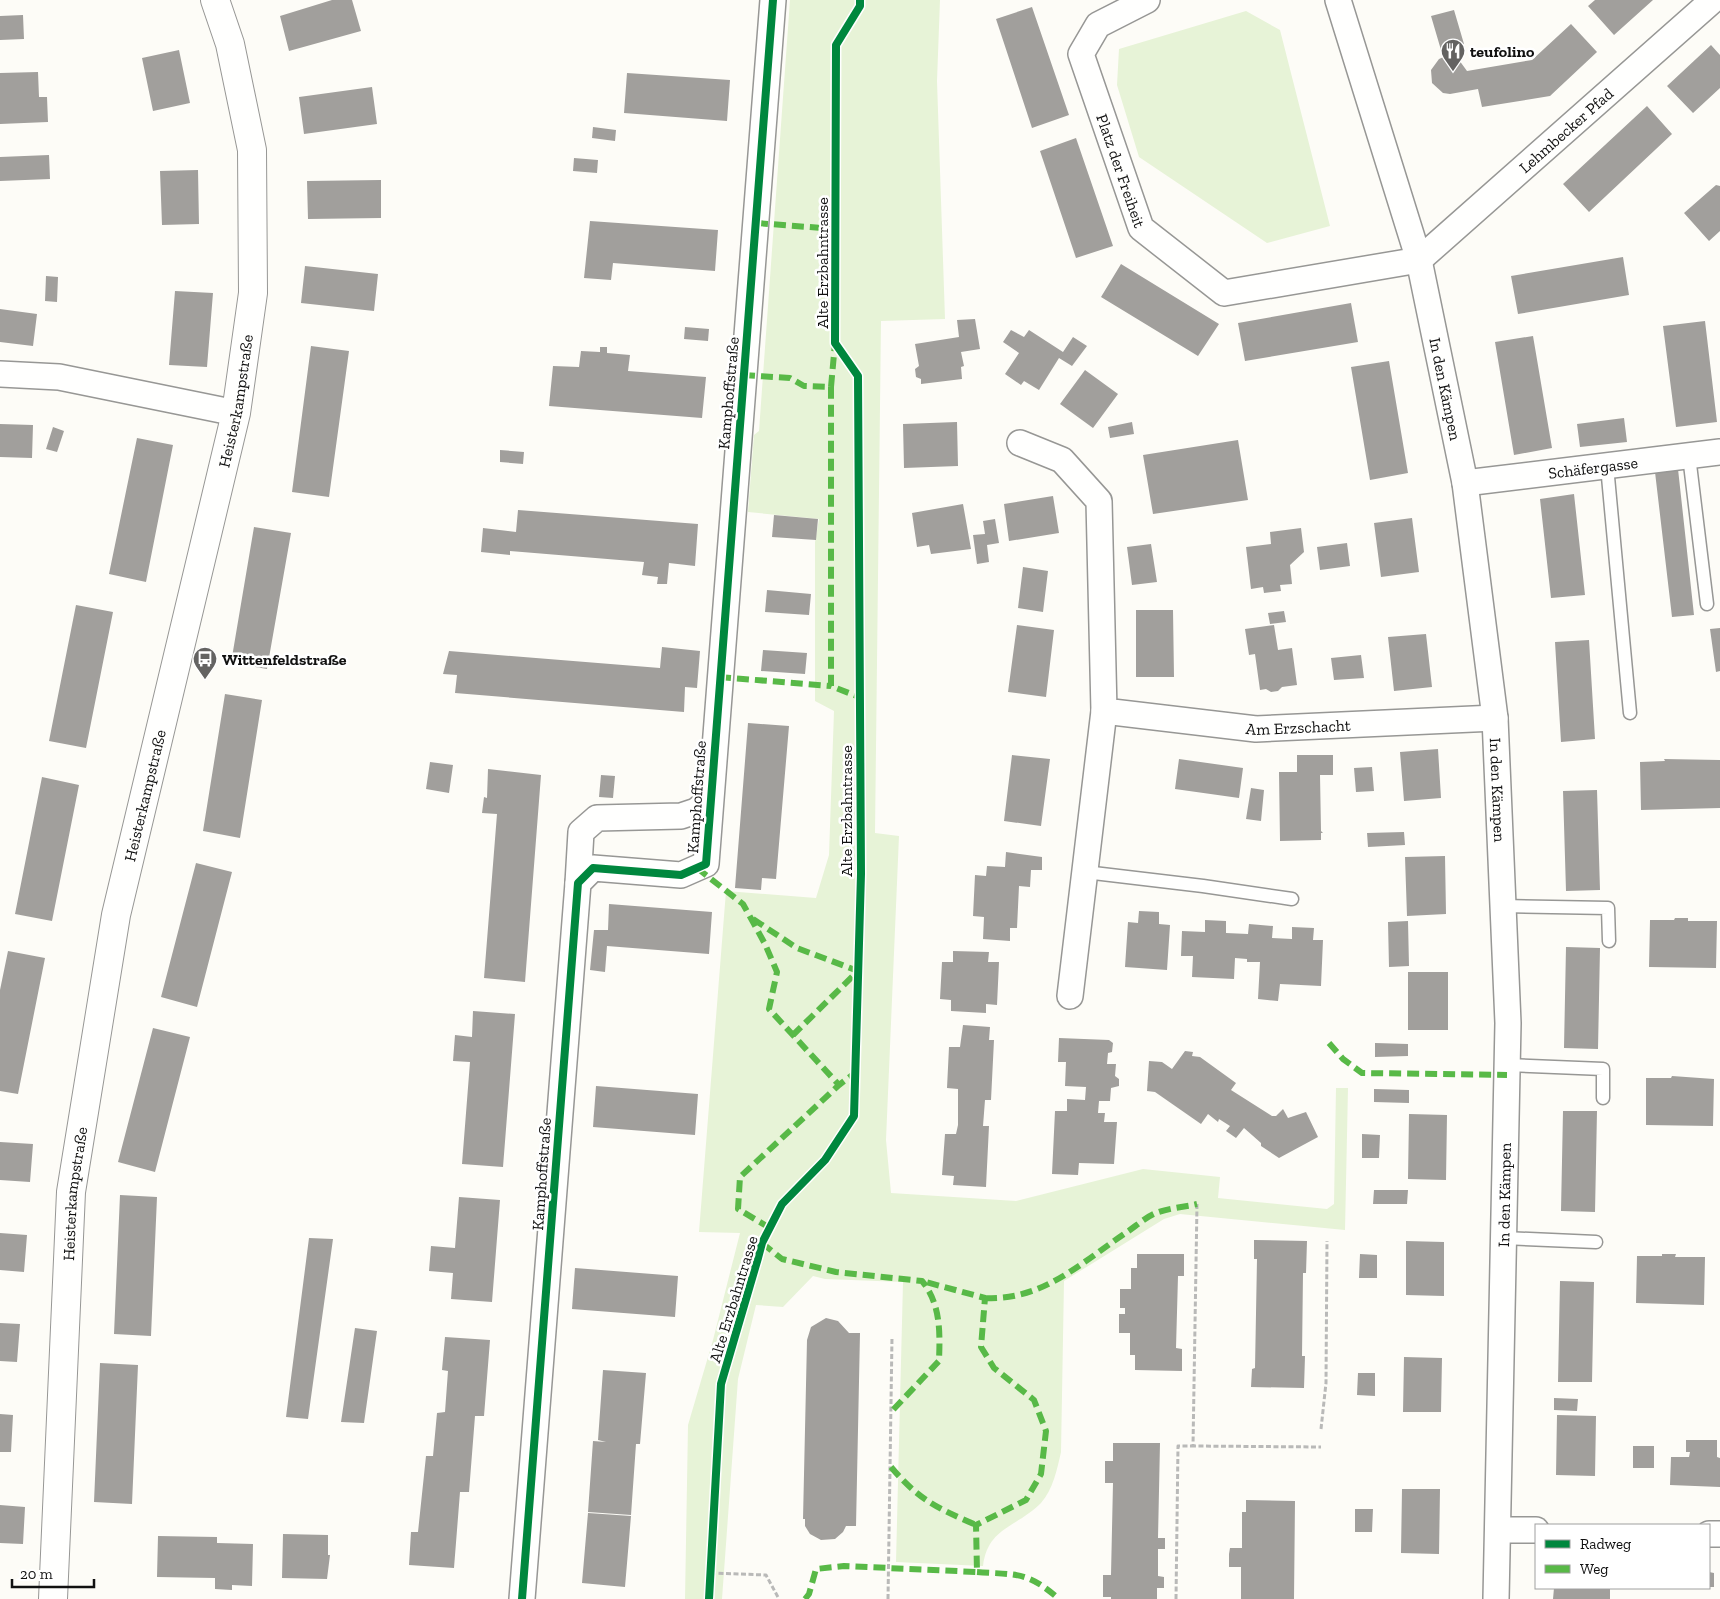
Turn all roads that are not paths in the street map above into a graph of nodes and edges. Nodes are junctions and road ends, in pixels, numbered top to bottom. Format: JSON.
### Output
{"nodes":[{"id":1,"x":216,"y":0,"type":"edge"},
{"id":2,"x":774,"y":0,"type":"edge"},
{"id":3,"x":1147,"y":0,"type":"edge"},
{"id":4,"x":1338,"y":0,"type":"edge"},
{"id":5,"x":1713,"y":0,"type":"edge"},
{"id":6,"x":1419,"y":260,"type":"junction"},
{"id":7,"x":0,"y":374,"type":"edge"},
{"id":8,"x":236,"y":413,"type":"junction"},
{"id":9,"x":1020,"y":443,"type":"dead end"},
{"id":10,"x":1720,"y":452,"type":"edge"},
{"id":11,"x":1689,"y":456,"type":"junction"},
{"id":12,"x":1607,"y":466,"type":"junction"},
{"id":13,"x":1465,"y":484,"type":"junction"},
{"id":14,"x":1707,"y":604,"type":"dead end"},
{"id":15,"x":1104,"y":711,"type":"junction"},
{"id":16,"x":1630,"y":713,"type":"dead end"},
{"id":17,"x":1495,"y":718,"type":"junction"},
{"id":18,"x":710,"y":800,"type":"junction"},
{"id":19,"x":1084,"y":872,"type":"junction"},
{"id":20,"x":578,"y":883,"type":"junction"},
{"id":21,"x":1292,"y":899,"type":"dead end"},
{"id":22,"x":1503,"y":906,"type":"junction"},
{"id":23,"x":1609,"y":941,"type":"dead end"},
{"id":24,"x":1070,"y":996,"type":"dead end"},
{"id":25,"x":1507,"y":1065,"type":"junction"},
{"id":26,"x":1603,"y":1098,"type":"dead end"},
{"id":27,"x":1504,"y":1238,"type":"junction"},
{"id":28,"x":1596,"y":1242,"type":"dead end"},
{"id":29,"x":1498,"y":1530,"type":"junction"},
{"id":30,"x":1535,"y":1530,"type":"edge"},
{"id":31,"x":53,"y":1599,"type":"edge"},
{"id":32,"x":522,"y":1599,"type":"edge"},
{"id":33,"x":1496,"y":1599,"type":"edge"}],
"edges":[{"from":1,"to":8,"type":"street","name":"Heisterkampstraße"},
{"from":2,"to":18,"type":"street","name":"Kamphoffstraße"},
{"from":3,"to":6,"type":"street","name":"Platz der Freiheit"},
{"from":4,"to":6,"type":"street","name":"In den Kämpen"},
{"from":5,"to":6,"type":"street","name":"Lehmbecker Pfad"},
{"from":6,"to":13,"type":"street","name":"In den Kämpen"},
{"from":7,"to":8,"type":"street"},
{"from":8,"to":31,"type":"street","name":"Heisterkampstraße"},
{"from":9,"to":15,"type":"street"},
{"from":10,"to":11,"type":"street","name":"Schäfergasse"},
{"from":11,"to":12,"type":"street","name":"Schäfergasse"},
{"from":11,"to":14,"type":"lane"},
{"from":12,"to":13,"type":"street","name":"Schäfergasse"},
{"from":12,"to":16,"type":"lane"},
{"from":13,"to":17,"type":"street","name":"In den Kämpen"},
{"from":15,"to":17,"type":"street","name":"Am Erzschacht"},
{"from":15,"to":19,"type":"street"},
{"from":17,"to":22,"type":"street","name":"In den Kämpen"},
{"from":18,"to":20,"type":"street","name":"Kamphoffstraße"},
{"from":18,"to":20,"type":"street","name":"Kamphoffstraße"},
{"from":19,"to":21,"type":"lane"},
{"from":19,"to":24,"type":"street"},
{"from":20,"to":32,"type":"street","name":"Kamphoffstraße"},
{"from":22,"to":23,"type":"lane"},
{"from":22,"to":25,"type":"street","name":"In den Kämpen"},
{"from":25,"to":26,"type":"lane"},
{"from":25,"to":27,"type":"street","name":"In den Kämpen"},
{"from":27,"to":28,"type":"lane"},
{"from":27,"to":29,"type":"street","name":"In den Kämpen"},
{"from":29,"to":30,"type":"street"},
{"from":29,"to":33,"type":"street","name":"In den Kämpen"}]}
